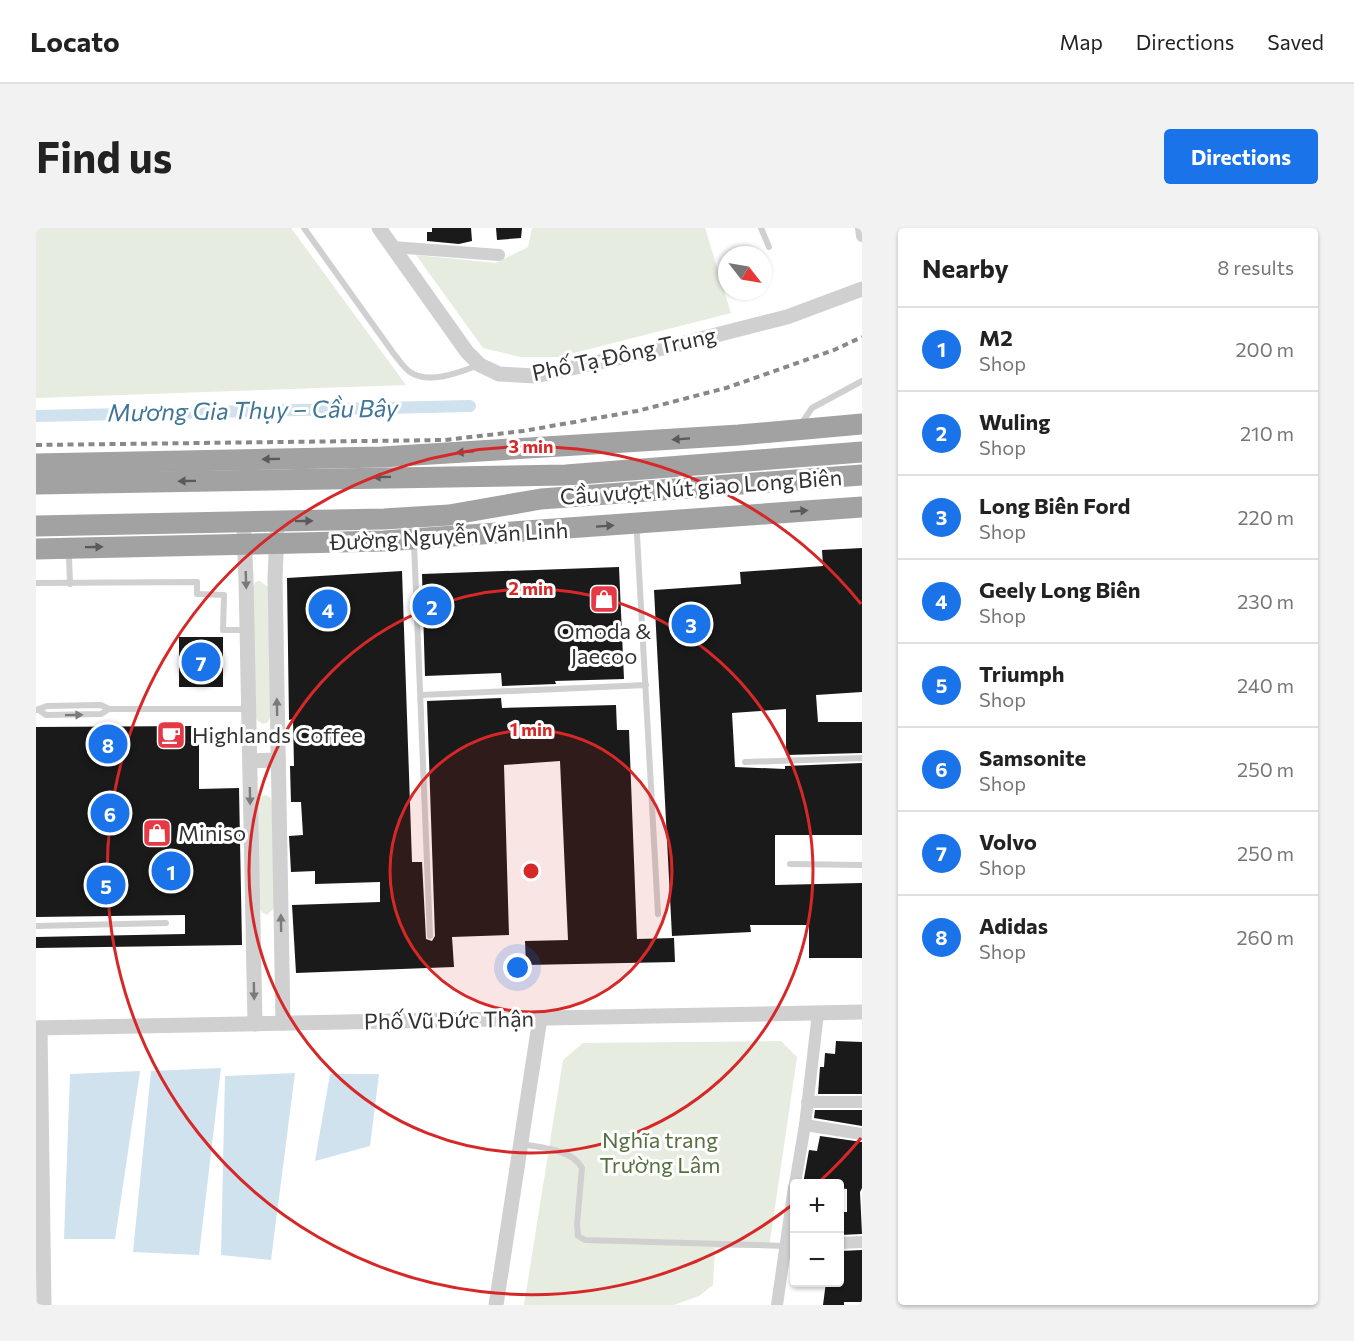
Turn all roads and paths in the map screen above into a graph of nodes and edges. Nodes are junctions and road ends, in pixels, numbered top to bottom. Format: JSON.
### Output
{"nodes":[{"id":1,"x":304,"y":228,"type":"edge"},
{"id":2,"x":379,"y":228,"type":"edge"},
{"id":3,"x":761,"y":228,"type":"edge"},
{"id":4,"x":861,"y":228,"type":"edge"},
{"id":5,"x":862,"y":236,"type":"edge"},
{"id":6,"x":768,"y":246,"type":"edge"},
{"id":7,"x":392,"y":247,"type":"junction"},
{"id":8,"x":498,"y":255,"type":"dead end"},
{"id":9,"x":862,"y":289,"type":"edge"},
{"id":10,"x":480,"y":365,"type":"junction"},
{"id":11,"x":862,"y":381,"type":"edge"},
{"id":12,"x":862,"y":423,"type":"edge"},
{"id":13,"x":797,"y":430,"type":"junction"},
{"id":14,"x":862,"y":452,"type":"edge"},
{"id":15,"x":36,"y":464,"type":"edge"},
{"id":16,"x":78,"y":473,"type":"junction"},
{"id":17,"x":862,"y":475,"type":"edge"},
{"id":18,"x":36,"y":484,"type":"edge"},
{"id":19,"x":541,"y":499,"type":"joint"},
{"id":20,"x":862,"y":507,"type":"edge"},
{"id":21,"x":449,"y":515,"type":"junction"},
{"id":22,"x":276,"y":521,"type":"junction"},
{"id":23,"x":243,"y":522,"type":"junction"},
{"id":24,"x":639,"y":524,"type":"junction"},
{"id":25,"x":36,"y":526,"type":"edge"},
{"id":26,"x":546,"y":531,"type":"junction"},
{"id":27,"x":414,"y":540,"type":"junction"},
{"id":28,"x":244,"y":544,"type":"junction"},
{"id":29,"x":277,"y":544,"type":"junction"},
{"id":30,"x":64,"y":548,"type":"junction"},
{"id":31,"x":36,"y":549,"type":"edge"},
{"id":32,"x":36,"y":583,"type":"edge"},
{"id":33,"x":70,"y":584,"type":"junction"},
{"id":34,"x":247,"y":630,"type":"junction"},
{"id":35,"x":646,"y":685,"type":"junction"},
{"id":36,"x":421,"y":695,"type":"junction"},
{"id":37,"x":249,"y":709,"type":"junction"},
{"id":38,"x":37,"y":710,"type":"edge"},
{"id":39,"x":862,"y":758,"type":"edge"},
{"id":40,"x":278,"y":760,"type":"junction"},
{"id":41,"x":250,"y":761,"type":"junction"},
{"id":42,"x":745,"y":762,"type":"dead end"},
{"id":43,"x":790,"y":864,"type":"dead end"},
{"id":44,"x":862,"y":865,"type":"edge"},
{"id":45,"x":658,"y":914,"type":"dead end"},
{"id":46,"x":166,"y":923,"type":"dead end"},
{"id":47,"x":36,"y":926,"type":"edge"},
{"id":48,"x":430,"y":936,"type":"dead end"},
{"id":49,"x":862,"y":1012,"type":"edge"},
{"id":50,"x":818,"y":1013,"type":"junction"},
{"id":51,"x":540,"y":1018,"type":"junction"},
{"id":52,"x":283,"y":1023,"type":"junction"},
{"id":53,"x":255,"y":1024,"type":"junction"},
{"id":54,"x":38,"y":1028,"type":"edge"},
{"id":55,"x":807,"y":1102,"type":"junction"},
{"id":56,"x":862,"y":1102,"type":"edge"},
{"id":57,"x":805,"y":1125,"type":"junction"},
{"id":58,"x":862,"y":1134,"type":"edge"},
{"id":59,"x":522,"y":1143,"type":"junction"},
{"id":60,"x":796,"y":1179,"type":"edge"},
{"id":61,"x":862,"y":1242,"type":"edge"},
{"id":62,"x":844,"y":1243,"type":"edge"},
{"id":63,"x":790,"y":1245,"type":"edge"},
{"id":64,"x":40,"y":1289,"type":"edge"},
{"id":65,"x":44,"y":1305,"type":"edge"},
{"id":66,"x":496,"y":1305,"type":"edge"},
{"id":67,"x":777,"y":1305,"type":"edge"}],
"edges":[{"from":1,"to":10,"type":"lane"},
{"from":2,"to":7,"type":"street","name":"Phố Tạ Đông Trung"},
{"from":3,"to":6,"type":"lane"},
{"from":4,"to":5,"type":"street"},
{"from":7,"to":8,"type":"street"},
{"from":7,"to":10,"type":"street","name":"Phố Tạ Đông Trung"},
{"from":9,"to":10,"type":"street","name":"Phố Tạ Đông Trung"},
{"from":11,"to":13,"type":"lane"},
{"from":12,"to":13,"type":"highway"},
{"from":13,"to":16,"type":"highway","one_way":true},
{"from":14,"to":16,"type":"highway","name":"Cầu vượt Nút giao Long Biên","one_way":true},
{"from":15,"to":16,"type":"highway"},
{"from":16,"to":18,"type":"highway"},
{"from":17,"to":19,"type":"highway","name":"Cầu vượt Nút giao Long Biên"},
{"from":19,"to":21,"type":"highway","name":"Đường Nguyễn Văn Linh"},
{"from":24,"to":20,"type":"highway","name":"Đường Nguyễn Văn Linh","one_way":true},
{"from":22,"to":21,"type":"highway","name":"Đường Nguyễn Văn Linh","one_way":true},
{"from":21,"to":26,"type":"highway"},
{"from":22,"to":23,"type":"highway","name":"Đường Nguyễn Văn Linh"},
{"from":22,"to":29,"type":"street"},
{"from":23,"to":25,"type":"highway","name":"Đường Nguyễn Văn Linh"},
{"from":23,"to":28,"type":"street"},
{"from":26,"to":24,"type":"highway","name":"Đường Nguyễn Văn Linh","one_way":true},
{"from":24,"to":35,"type":"lane"},
{"from":26,"to":27,"type":"highway","name":"Đường Nguyễn Văn Linh"},
{"from":27,"to":29,"type":"highway","name":"Đường Nguyễn Văn Linh"},
{"from":27,"to":36,"type":"lane"},
{"from":28,"to":29,"type":"highway","name":"Đường Nguyễn Văn Linh"},
{"from":30,"to":28,"type":"highway","name":"Đường Nguyễn Văn Linh","one_way":true},
{"from":28,"to":34,"type":"street","one_way":true},
{"from":40,"to":29,"type":"street","one_way":true},
{"from":30,"to":31,"type":"highway","name":"Đường Nguyễn Văn Linh"},
{"from":30,"to":33,"type":"lane"},
{"from":32,"to":33,"type":"lane"},
{"from":33,"to":34,"type":"lane"},
{"from":34,"to":37,"type":"street"},
{"from":35,"to":36,"type":"lane"},
{"from":35,"to":45,"type":"lane"},
{"from":36,"to":48,"type":"lane"},
{"from":37,"to":38,"type":"lane"},
{"from":37,"to":41,"type":"street"},
{"from":39,"to":42,"type":"lane"},
{"from":40,"to":41,"type":"street"},
{"from":52,"to":40,"type":"street","one_way":true},
{"from":41,"to":53,"type":"street","one_way":true},
{"from":43,"to":44,"type":"lane"},
{"from":46,"to":47,"type":"lane"},
{"from":49,"to":50,"type":"street","name":"Phố Vũ Đức Thận"},
{"from":50,"to":51,"type":"street","name":"Phố Vũ Đức Thận"},
{"from":50,"to":55,"type":"street"},
{"from":51,"to":52,"type":"street","name":"Phố Vũ Đức Thận"},
{"from":51,"to":59,"type":"street"},
{"from":52,"to":53,"type":"street","name":"Phố Vũ Đức Thận"},
{"from":53,"to":54,"type":"street","name":"Phố Vũ Đức Thận"},
{"from":54,"to":64,"type":"street"},
{"from":55,"to":56,"type":"street"},
{"from":55,"to":57,"type":"street"},
{"from":57,"to":58,"type":"street"},
{"from":57,"to":60,"type":"street"},
{"from":59,"to":63,"type":"lane"},
{"from":59,"to":66,"type":"street"},
{"from":61,"to":62,"type":"street"},
{"from":63,"to":67,"type":"street"},
{"from":64,"to":65,"type":"street"}]}
